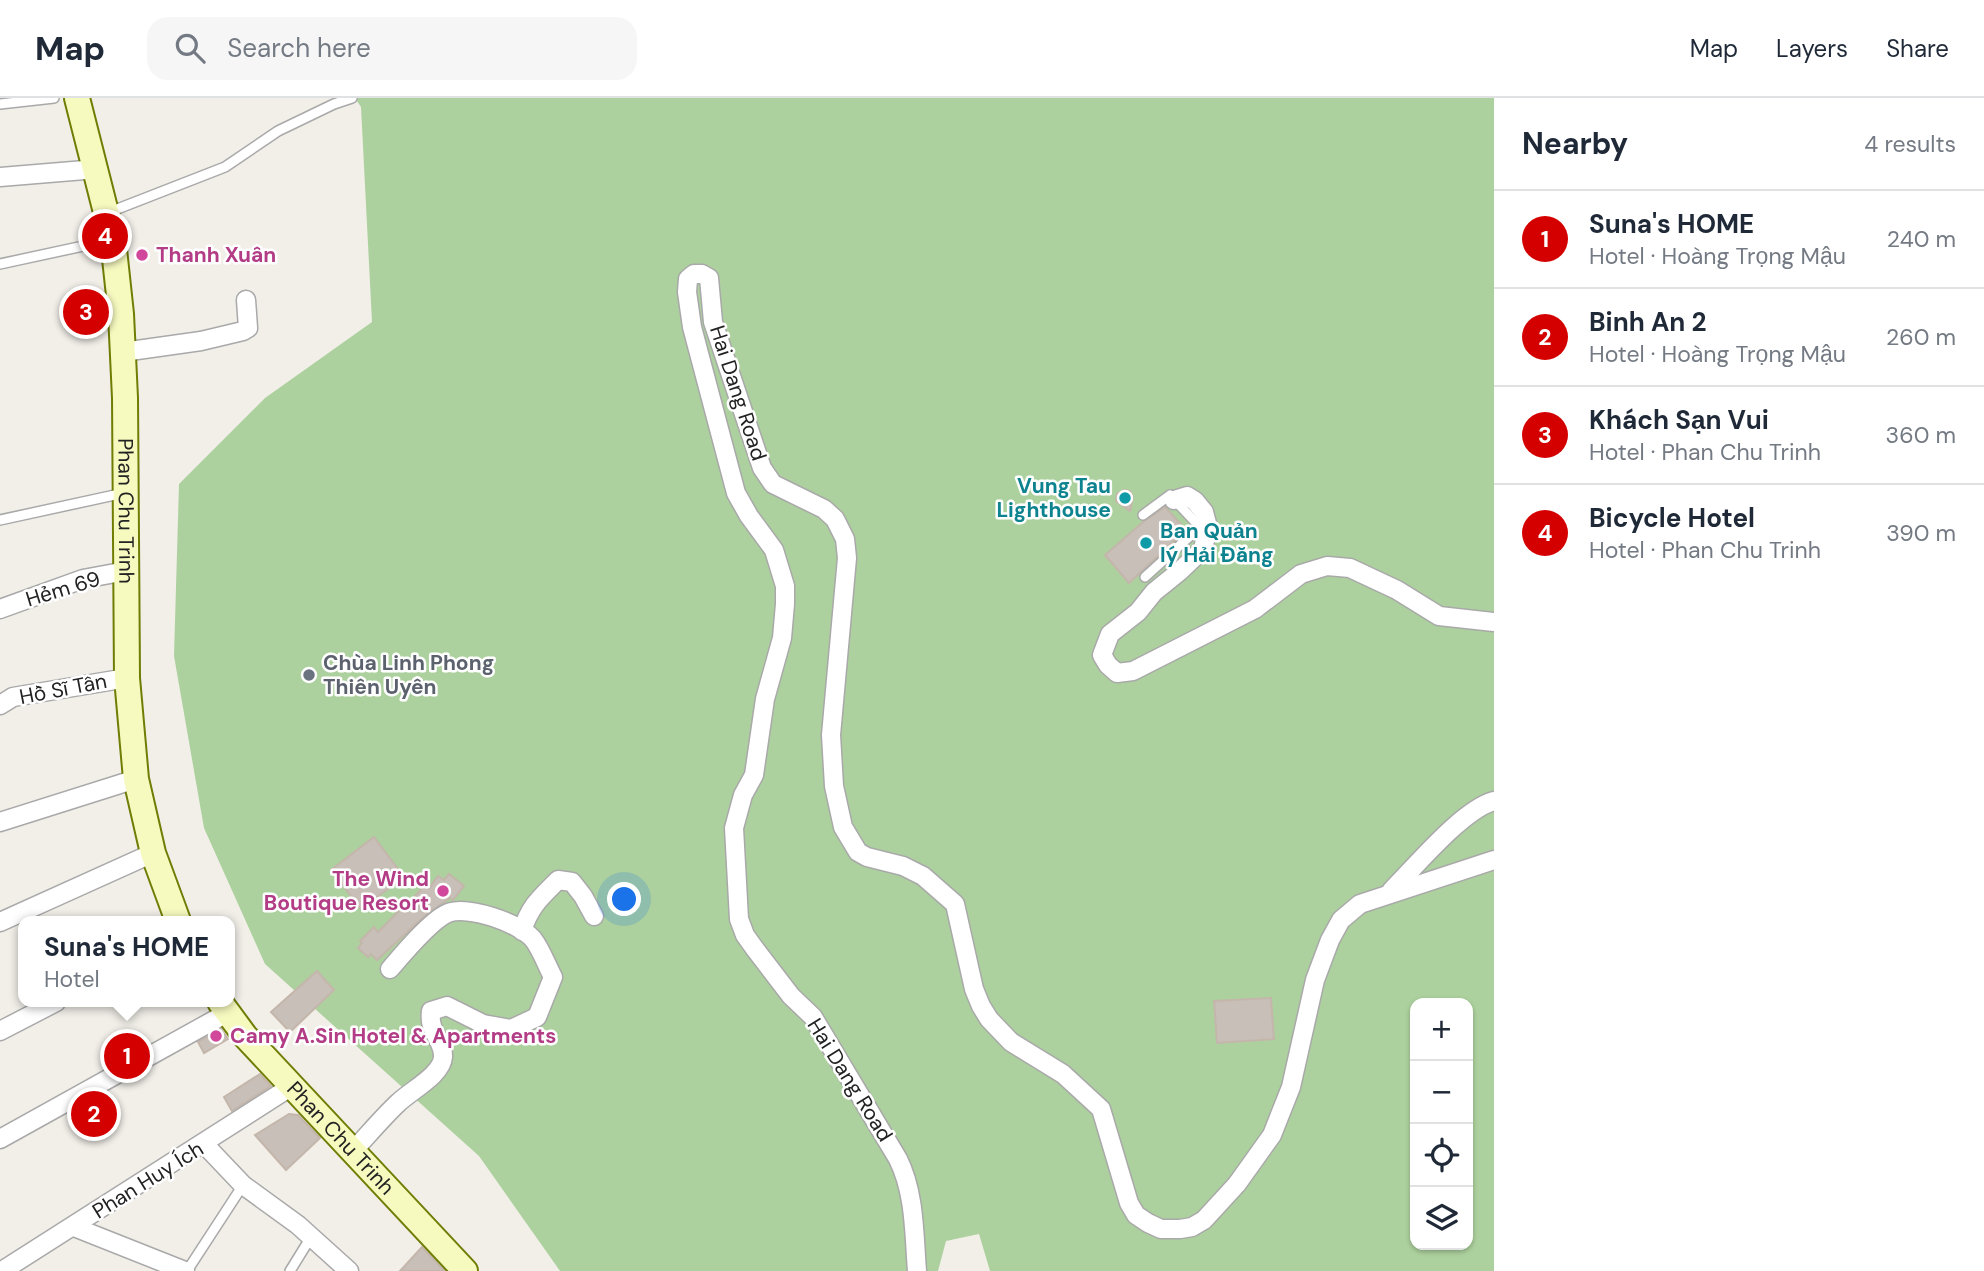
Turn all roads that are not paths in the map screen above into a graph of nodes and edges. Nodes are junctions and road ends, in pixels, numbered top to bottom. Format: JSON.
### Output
{"nodes":[{"id":1,"x":54,"y":98,"type":"edge"},
{"id":2,"x":77,"y":98,"type":"edge"},
{"id":3,"x":352,"y":98,"type":"edge"},
{"id":4,"x":0,"y":104,"type":"edge"},
{"id":5,"x":97,"y":169,"type":"junction"},
{"id":6,"x":0,"y":177,"type":"edge"},
{"id":7,"x":106,"y":214,"type":"junction"},
{"id":8,"x":113,"y":240,"type":"junction"},
{"id":9,"x":0,"y":264,"type":"edge"},
{"id":10,"x":246,"y":300,"type":"dead end"},
{"id":11,"x":123,"y":352,"type":"junction"},
{"id":12,"x":126,"y":493,"type":"junction"},
{"id":13,"x":1174,"y":499,"type":"junction"},
{"id":14,"x":1143,"y":515,"type":"dead end"},
{"id":15,"x":0,"y":520,"type":"edge"},
{"id":16,"x":126,"y":571,"type":"junction"},
{"id":17,"x":1145,"y":577,"type":"dead end"},
{"id":18,"x":0,"y":609,"type":"edge"},
{"id":19,"x":1494,"y":622,"type":"edge"},
{"id":20,"x":127,"y":678,"type":"junction"},
{"id":21,"x":0,"y":705,"type":"edge"},
{"id":22,"x":136,"y":779,"type":"junction"},
{"id":23,"x":1494,"y":802,"type":"edge"},
{"id":24,"x":0,"y":822,"type":"edge"},
{"id":25,"x":153,"y":853,"type":"junction"},
{"id":26,"x":1494,"y":860,"type":"edge"},
{"id":27,"x":1389,"y":894,"type":"junction"},
{"id":28,"x":176,"y":916,"type":"edge"},
{"id":29,"x":594,"y":916,"type":"dead end"},
{"id":30,"x":0,"y":922,"type":"edge"},
{"id":31,"x":522,"y":931,"type":"junction"},
{"id":32,"x":390,"y":969,"type":"dead end"},
{"id":33,"x":46,"y":1007,"type":"edge"},
{"id":34,"x":224,"y":1007,"type":"edge"},
{"id":35,"x":0,"y":1031,"type":"edge"},
{"id":36,"x":292,"y":1086,"type":"junction"},
{"id":37,"x":0,"y":1139,"type":"edge"},
{"id":38,"x":204,"y":1144,"type":"junction"},
{"id":39,"x":353,"y":1151,"type":"junction"},
{"id":40,"x":243,"y":1185,"type":"junction"},
{"id":41,"x":74,"y":1227,"type":"junction"},
{"id":42,"x":311,"y":1237,"type":"junction"},
{"id":43,"x":2,"y":1271,"type":"edge"},
{"id":44,"x":186,"y":1271,"type":"edge"},
{"id":45,"x":290,"y":1271,"type":"edge"},
{"id":46,"x":349,"y":1271,"type":"edge"},
{"id":47,"x":466,"y":1271,"type":"edge"},
{"id":48,"x":917,"y":1271,"type":"edge"}],
"edges":[{"from":1,"to":4,"type":"lane"},
{"from":2,"to":5,"type":"main road","name":"Phan Chu Trinh"},
{"from":3,"to":7,"type":"lane"},
{"from":5,"to":6,"type":"street"},
{"from":5,"to":7,"type":"main road","name":"Phan Chu Trinh"},
{"from":7,"to":8,"type":"main road","name":"Phan Chu Trinh"},
{"from":8,"to":9,"type":"lane"},
{"from":8,"to":11,"type":"main road","name":"Phan Chu Trinh"},
{"from":10,"to":11,"type":"street"},
{"from":11,"to":12,"type":"main road","name":"Phan Chu Trinh"},
{"from":12,"to":15,"type":"lane"},
{"from":12,"to":16,"type":"main road","name":"Phan Chu Trinh"},
{"from":13,"to":14,"type":"lane"},
{"from":13,"to":17,"type":"lane"},
{"from":13,"to":19,"type":"street"},
{"from":16,"to":18,"type":"street","name":"Hẻm 69"},
{"from":16,"to":20,"type":"main road","name":"Phan Chu Trinh"},
{"from":20,"to":21,"type":"street","name":"Hồ Sĩ Tân"},
{"from":20,"to":22,"type":"main road","name":"Phan Chu Trinh"},
{"from":22,"to":24,"type":"street"},
{"from":22,"to":25,"type":"main road","name":"Phan Chu Trinh"},
{"from":23,"to":27,"type":"street","name":"Hai Dang Road"},
{"from":25,"to":28,"type":"main road","name":"Phan Chu Trinh"},
{"from":25,"to":30,"type":"street"},
{"from":26,"to":27,"type":"street","name":"Hai Dang Road"},
{"from":27,"to":48,"type":"street","name":"Hai Dang Road"},
{"from":29,"to":31,"type":"street"},
{"from":31,"to":32,"type":"street"},
{"from":31,"to":39,"type":"street"},
{"from":33,"to":35,"type":"street"},
{"from":34,"to":36,"type":"main road","name":"Phan Chu Trinh"},
{"from":34,"to":37,"type":"street"},
{"from":36,"to":38,"type":"street","name":"Phan Huy Ích"},
{"from":36,"to":39,"type":"main road","name":"Phan Chu Trinh"},
{"from":38,"to":40,"type":"street"},
{"from":38,"to":41,"type":"street","name":"Phan Huy Ích"},
{"from":39,"to":47,"type":"main road","name":"Phan Chu Trinh"},
{"from":40,"to":42,"type":"street"},
{"from":40,"to":44,"type":"lane"},
{"from":41,"to":43,"type":"street","name":"Phan Huy Ích"},
{"from":41,"to":44,"type":"street"},
{"from":42,"to":45,"type":"lane"},
{"from":42,"to":46,"type":"street"}]}
